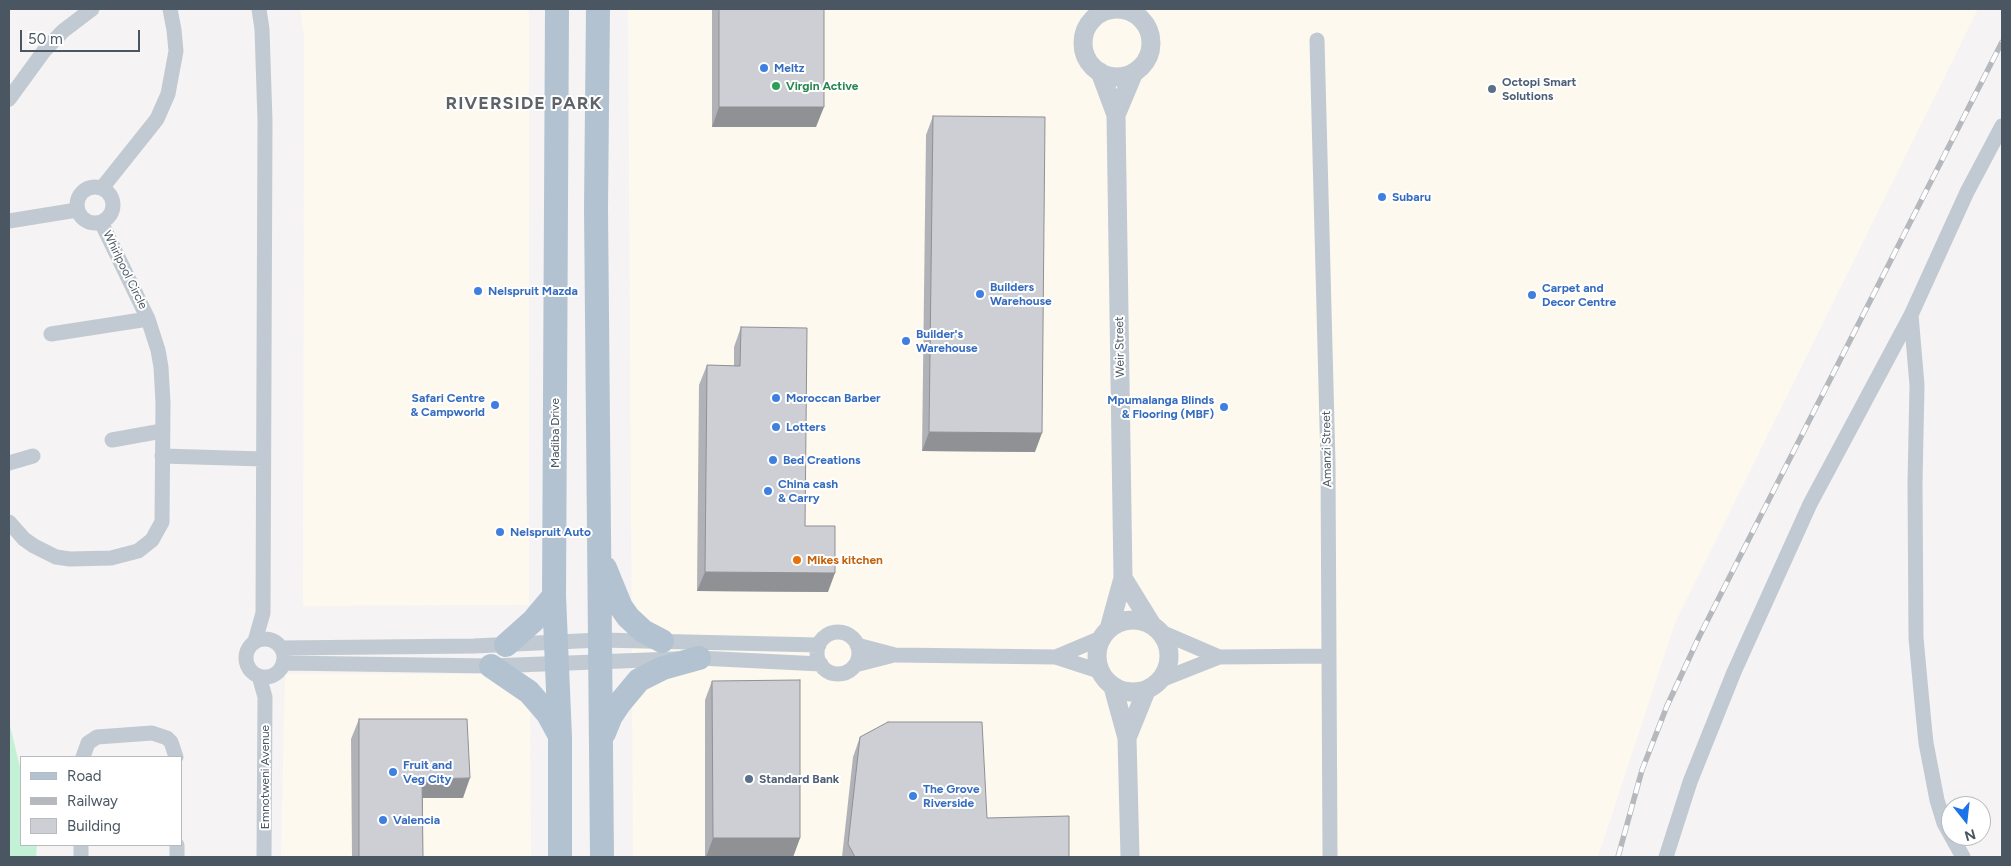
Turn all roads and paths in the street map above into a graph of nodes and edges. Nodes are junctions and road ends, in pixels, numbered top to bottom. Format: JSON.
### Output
{"nodes":[{"id":1,"x":92,"y":9,"type":"edge"},
{"id":2,"x":170,"y":9,"type":"edge"},
{"id":3,"x":259,"y":9,"type":"edge"},
{"id":4,"x":557,"y":9,"type":"edge"},
{"id":5,"x":598,"y":9,"type":"edge"},
{"id":6,"x":1104,"y":10,"type":"edge"},
{"id":7,"x":1130,"y":10,"type":"edge"},
{"id":8,"x":1317,"y":40,"type":"dead end"},
{"id":9,"x":1100,"y":72,"type":"junction"},
{"id":10,"x":1134,"y":72,"type":"junction"},
{"id":11,"x":9,"y":99,"type":"edge"},
{"id":12,"x":1116,"y":115,"type":"junction"},
{"id":13,"x":2002,"y":126,"type":"edge"},
{"id":14,"x":102,"y":188,"type":"junction"},
{"id":15,"x":77,"y":210,"type":"junction"},
{"id":16,"x":9,"y":221,"type":"edge"},
{"id":17,"x":101,"y":222,"type":"junction"},
{"id":18,"x":1912,"y":315,"type":"junction"},
{"id":19,"x":148,"y":318,"type":"junction"},
{"id":20,"x":51,"y":334,"type":"dead end"},
{"id":21,"x":162,"y":431,"type":"junction"},
{"id":22,"x":112,"y":440,"type":"dead end"},
{"id":23,"x":34,"y":456,"type":"dead end"},
{"id":24,"x":162,"y":456,"type":"junction"},
{"id":25,"x":263,"y":459,"type":"junction"},
{"id":26,"x":9,"y":463,"type":"edge"},
{"id":27,"x":9,"y":522,"type":"edge"},
{"id":28,"x":600,"y":554,"type":"junction"},
{"id":29,"x":1123,"y":578,"type":"junction"},
{"id":30,"x":554,"y":596,"type":"junction"},
{"id":31,"x":263,"y":613,"type":"junction"},
{"id":32,"x":1156,"y":628,"type":"junction"},
{"id":33,"x":1105,"y":634,"type":"junction"},
{"id":34,"x":255,"y":641,"type":"junction"},
{"id":35,"x":662,"y":641,"type":"junction"},
{"id":36,"x":278,"y":644,"type":"junction"},
{"id":37,"x":506,"y":645,"type":"junction"},
{"id":38,"x":819,"y":645,"type":"junction"},
{"id":39,"x":858,"y":645,"type":"junction"},
{"id":40,"x":601,"y":651,"type":"junction"},
{"id":41,"x":556,"y":653,"type":"junction"},
{"id":42,"x":895,"y":655,"type":"junction"},
{"id":43,"x":1329,"y":656,"type":"junction"},
{"id":44,"x":1056,"y":657,"type":"junction"},
{"id":45,"x":699,"y":658,"type":"junction"},
{"id":46,"x":1219,"y":658,"type":"junction"},
{"id":47,"x":284,"y":663,"type":"junction"},
{"id":48,"x":821,"y":664,"type":"junction"},
{"id":49,"x":855,"y":665,"type":"junction"},
{"id":50,"x":491,"y":666,"type":"junction"},
{"id":51,"x":1099,"y":671,"type":"junction"},
{"id":52,"x":266,"y":676,"type":"junction"},
{"id":53,"x":1154,"y":685,"type":"junction"},
{"id":54,"x":1113,"y":687,"type":"junction"},
{"id":55,"x":560,"y":737,"type":"junction"},
{"id":56,"x":602,"y":738,"type":"junction"},
{"id":57,"x":1128,"y":738,"type":"junction"},
{"id":58,"x":83,"y":756,"type":"edge"},
{"id":59,"x":176,"y":756,"type":"edge"},
{"id":60,"x":264,"y":857,"type":"edge"},
{"id":61,"x":560,"y":857,"type":"edge"},
{"id":62,"x":602,"y":857,"type":"edge"},
{"id":63,"x":1130,"y":857,"type":"edge"},
{"id":64,"x":1330,"y":857,"type":"edge"},
{"id":65,"x":1666,"y":857,"type":"edge"},
{"id":66,"x":1962,"y":857,"type":"edge"}],
"edges":[{"from":1,"to":11,"type":"street"},
{"from":2,"to":14,"type":"street"},
{"from":3,"to":25,"type":"street"},
{"from":4,"to":30,"type":"main road","name":"Madiba Drive"},
{"from":5,"to":28,"type":"main road"},
{"from":6,"to":7,"type":"street"},
{"from":6,"to":9,"type":"street"},
{"from":7,"to":10,"type":"street"},
{"from":8,"to":43,"type":"street","name":"Amanzi Street"},
{"from":9,"to":10,"type":"street"},
{"from":9,"to":12,"type":"street"},
{"from":10,"to":12,"type":"street"},
{"from":12,"to":29,"type":"street","name":"Weir Street"},
{"from":13,"to":18,"type":"street"},
{"from":14,"to":15,"type":"street"},
{"from":14,"to":17,"type":"street"},
{"from":15,"to":16,"type":"street"},
{"from":15,"to":17,"type":"street"},
{"from":17,"to":19,"type":"street","name":"Whirlpool Circle"},
{"from":18,"to":65,"type":"street"},
{"from":18,"to":66,"type":"street"},
{"from":19,"to":20,"type":"street","name":"Whirlpool Circle"},
{"from":19,"to":21,"type":"street","name":"Whirlpool Circle"},
{"from":21,"to":22,"type":"street"},
{"from":21,"to":24,"type":"street","name":"Whirlpool Circle"},
{"from":23,"to":26,"type":"street"},
{"from":24,"to":25,"type":"street"},
{"from":24,"to":27,"type":"street","name":"Whirlpool Circle"},
{"from":25,"to":31,"type":"street"},
{"from":28,"to":35,"type":"main road"},
{"from":28,"to":40,"type":"main road"},
{"from":29,"to":32,"type":"street"},
{"from":29,"to":33,"type":"street"},
{"from":30,"to":37,"type":"main road"},
{"from":30,"to":41,"type":"main road","name":"Madiba Drive"},
{"from":31,"to":34,"type":"street"},
{"from":31,"to":36,"type":"street"},
{"from":32,"to":33,"type":"street"},
{"from":32,"to":46,"type":"street"},
{"from":32,"to":53,"type":"street"},
{"from":33,"to":44,"type":"street"},
{"from":33,"to":51,"type":"street"},
{"from":34,"to":36,"type":"street"},
{"from":34,"to":52,"type":"street"},
{"from":35,"to":38,"type":"street"},
{"from":35,"to":40,"type":"street"},
{"from":36,"to":37,"type":"street"},
{"from":36,"to":47,"type":"street"},
{"from":37,"to":41,"type":"street"},
{"from":38,"to":39,"type":"street"},
{"from":38,"to":48,"type":"street"},
{"from":39,"to":42,"type":"street"},
{"from":39,"to":49,"type":"street"},
{"from":40,"to":41,"type":"street"},
{"from":40,"to":41,"type":"street"},
{"from":40,"to":45,"type":"street"},
{"from":40,"to":56,"type":"main road"},
{"from":41,"to":50,"type":"street"},
{"from":41,"to":55,"type":"main road","name":"Madiba Drive"},
{"from":42,"to":44,"type":"street"},
{"from":42,"to":49,"type":"street"},
{"from":43,"to":46,"type":"street"},
{"from":43,"to":64,"type":"street","name":"Amanzi Street"},
{"from":44,"to":51,"type":"street"},
{"from":45,"to":48,"type":"street"},
{"from":45,"to":56,"type":"main road"},
{"from":46,"to":53,"type":"street"},
{"from":47,"to":50,"type":"street"},
{"from":47,"to":52,"type":"street"},
{"from":48,"to":49,"type":"street"},
{"from":50,"to":55,"type":"main road"},
{"from":51,"to":54,"type":"street"},
{"from":52,"to":60,"type":"street","name":"Emnotweni Avenue"},
{"from":53,"to":54,"type":"street"},
{"from":53,"to":57,"type":"street"},
{"from":54,"to":57,"type":"street"},
{"from":55,"to":61,"type":"main road","name":"Madiba Drive"},
{"from":56,"to":62,"type":"main road"},
{"from":57,"to":63,"type":"street"},
{"from":58,"to":59,"type":"street"}]}
